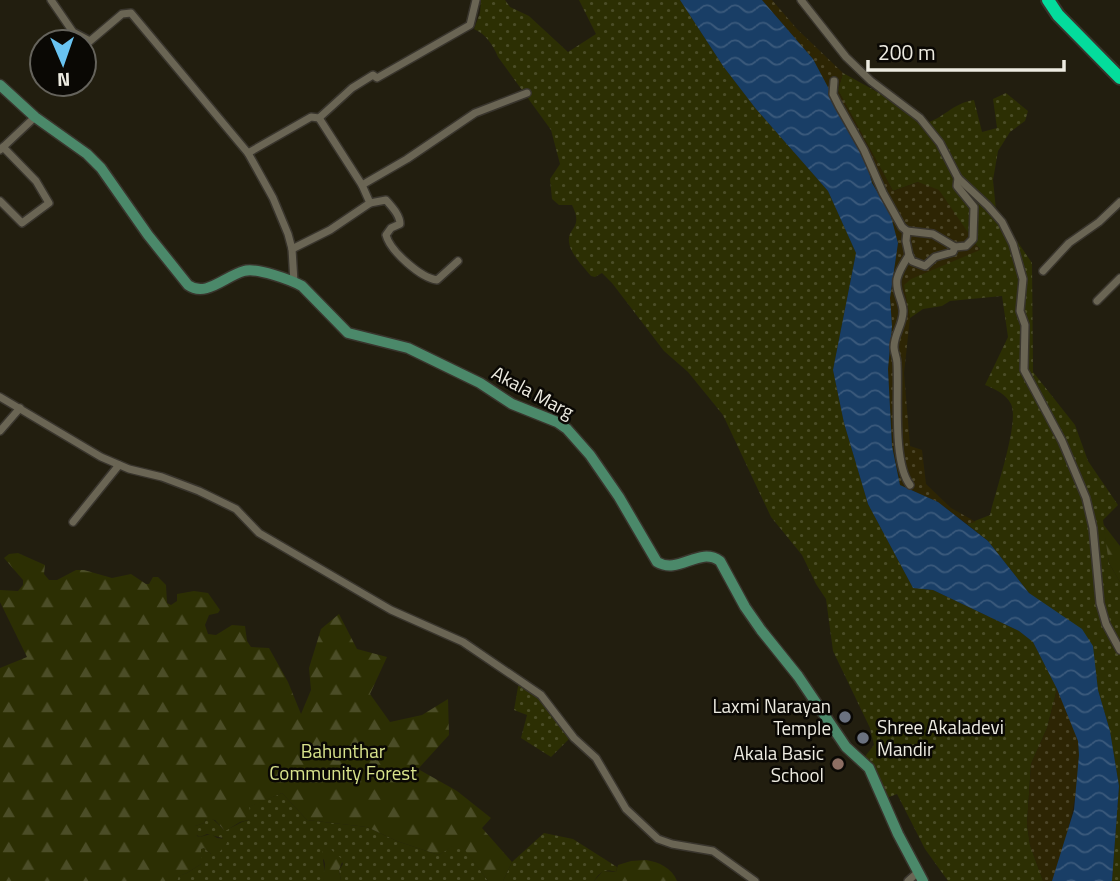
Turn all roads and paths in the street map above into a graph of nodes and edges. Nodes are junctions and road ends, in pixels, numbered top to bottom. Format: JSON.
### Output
{"nodes":[{"id":1,"x":51,"y":0,"type":"edge"},
{"id":2,"x":476,"y":0,"type":"edge"},
{"id":3,"x":801,"y":0,"type":"edge"},
{"id":4,"x":1048,"y":0,"type":"edge"},
{"id":5,"x":1120,"y":78,"type":"edge"},
{"id":6,"x":834,"y":81,"type":"dead end"},
{"id":7,"x":0,"y":85,"type":"edge"},
{"id":8,"x":527,"y":93,"type":"dead end"},
{"id":9,"x":35,"y":117,"type":"junction"},
{"id":10,"x":319,"y":118,"type":"junction"},
{"id":11,"x":2,"y":148,"type":"edge"},
{"id":12,"x":248,"y":153,"type":"junction"},
{"id":13,"x":958,"y":178,"type":"junction"},
{"id":14,"x":362,"y":185,"type":"junction"},
{"id":15,"x":0,"y":201,"type":"edge"},
{"id":16,"x":1120,"y":202,"type":"edge"},
{"id":17,"x":370,"y":203,"type":"junction"},
{"id":18,"x":908,"y":231,"type":"junction"},
{"id":19,"x":955,"y":247,"type":"junction"},
{"id":20,"x":292,"y":249,"type":"junction"},
{"id":21,"x":909,"y":255,"type":"junction"},
{"id":22,"x":458,"y":261,"type":"dead end"},
{"id":23,"x":1043,"y":271,"type":"dead end"},
{"id":24,"x":1120,"y":278,"type":"edge"},
{"id":25,"x":294,"y":282,"type":"junction"},
{"id":26,"x":1097,"y":301,"type":"dead end"},
{"id":27,"x":0,"y":397,"type":"edge"},
{"id":28,"x":20,"y":408,"type":"junction"},
{"id":29,"x":0,"y":431,"type":"edge"},
{"id":30,"x":120,"y":465,"type":"junction"},
{"id":31,"x":910,"y":485,"type":"dead end"},
{"id":32,"x":73,"y":522,"type":"dead end"},
{"id":33,"x":1120,"y":650,"type":"edge"},
{"id":34,"x":920,"y":876,"type":"edge"},
{"id":35,"x":755,"y":881,"type":"edge"},
{"id":36,"x":908,"y":881,"type":"edge"}],
"edges":[{"from":1,"to":12,"type":"street"},
{"from":2,"to":10,"type":"street"},
{"from":3,"to":13,"type":"street"},
{"from":4,"to":5,"type":"highway"},
{"from":6,"to":18,"type":"street"},
{"from":7,"to":9,"type":"main road","name":"Akala Marg"},
{"from":8,"to":14,"type":"street"},
{"from":9,"to":11,"type":"street"},
{"from":9,"to":25,"type":"main road","name":"Akala Marg"},
{"from":10,"to":12,"type":"street"},
{"from":10,"to":14,"type":"street"},
{"from":11,"to":15,"type":"street"},
{"from":12,"to":20,"type":"street"},
{"from":13,"to":19,"type":"street"},
{"from":13,"to":33,"type":"street"},
{"from":14,"to":17,"type":"street"},
{"from":16,"to":23,"type":"street"},
{"from":17,"to":20,"type":"street"},
{"from":17,"to":22,"type":"street"},
{"from":18,"to":19,"type":"street"},
{"from":18,"to":21,"type":"street"},
{"from":19,"to":21,"type":"street"},
{"from":20,"to":25,"type":"street"},
{"from":21,"to":31,"type":"street"},
{"from":24,"to":26,"type":"street"},
{"from":25,"to":34,"type":"main road","name":"Akala Marg"},
{"from":27,"to":28,"type":"street"},
{"from":28,"to":29,"type":"street"},
{"from":28,"to":30,"type":"street"},
{"from":30,"to":32,"type":"street"},
{"from":30,"to":35,"type":"street"},
{"from":34,"to":36,"type":"street"}]}
